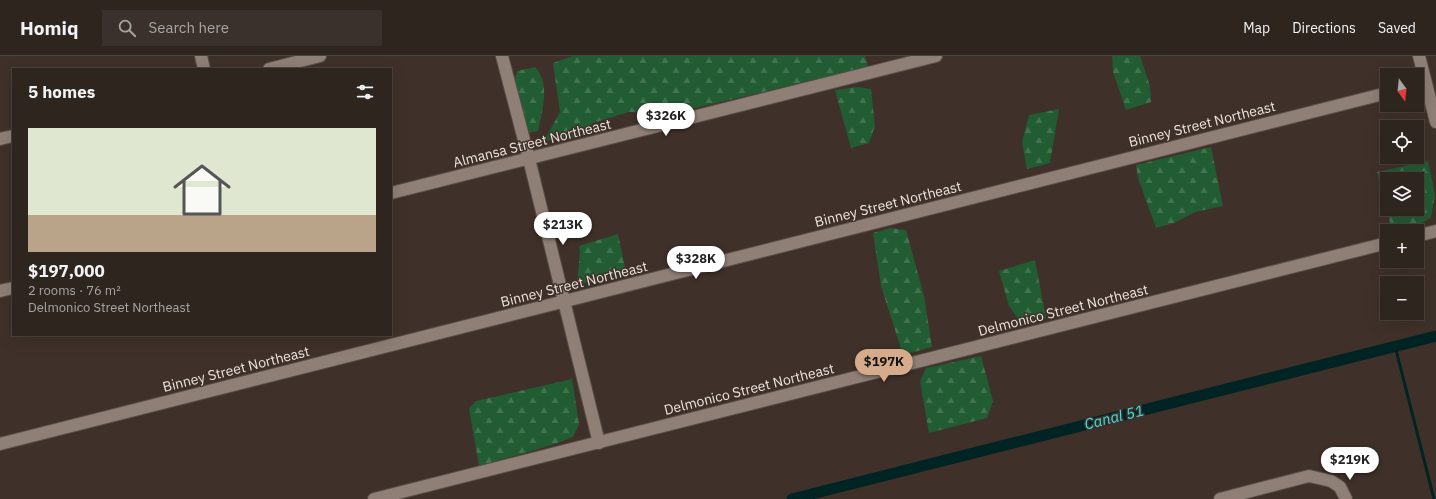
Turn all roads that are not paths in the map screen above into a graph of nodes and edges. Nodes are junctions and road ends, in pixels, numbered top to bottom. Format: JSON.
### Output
{"nodes":[{"id":1,"x":200,"y":56,"type":"edge"},
{"id":2,"x":320,"y":56,"type":"edge"},
{"id":3,"x":502,"y":56,"type":"edge"},
{"id":4,"x":936,"y":56,"type":"edge"},
{"id":5,"x":1419,"y":56,"type":"edge"},
{"id":6,"x":204,"y":68,"type":"edge"},
{"id":7,"x":273,"y":68,"type":"edge"},
{"id":8,"x":1420,"y":68,"type":"edge"},
{"id":9,"x":1424,"y":89,"type":"edge"},
{"id":10,"x":1380,"y":95,"type":"edge"},
{"id":11,"x":1436,"y":122,"type":"edge"},
{"id":12,"x":12,"y":136,"type":"edge"},
{"id":13,"x":0,"y":139,"type":"edge"},
{"id":14,"x":529,"y":159,"type":"junction"},
{"id":15,"x":392,"y":193,"type":"edge"},
{"id":16,"x":1436,"y":231,"type":"edge"},
{"id":17,"x":1424,"y":234,"type":"edge"},
{"id":18,"x":1380,"y":245,"type":"edge"},
{"id":19,"x":12,"y":288,"type":"edge"},
{"id":20,"x":0,"y":291,"type":"edge"},
{"id":21,"x":564,"y":302,"type":"junction"},
{"id":22,"x":599,"y":443,"type":"junction"},
{"id":23,"x":0,"y":444,"type":"edge"},
{"id":24,"x":374,"y":499,"type":"edge"},
{"id":25,"x":1220,"y":499,"type":"edge"},
{"id":26,"x":1346,"y":499,"type":"edge"}],
"edges":[{"from":1,"to":6,"type":"street"},
{"from":2,"to":7,"type":"street"},
{"from":3,"to":14,"type":"street"},
{"from":4,"to":14,"type":"street","name":"Almansa Street Northeast"},
{"from":5,"to":8,"type":"street"},
{"from":9,"to":11,"type":"street"},
{"from":10,"to":21,"type":"street","name":"Binney Street Northeast"},
{"from":12,"to":13,"type":"street"},
{"from":14,"to":15,"type":"street","name":"Almansa Street Northeast"},
{"from":14,"to":21,"type":"street"},
{"from":16,"to":17,"type":"street"},
{"from":18,"to":22,"type":"street","name":"Delmonico Street Northeast"},
{"from":19,"to":20,"type":"street"},
{"from":21,"to":22,"type":"street"},
{"from":21,"to":23,"type":"street","name":"Binney Street Northeast"},
{"from":22,"to":24,"type":"street","name":"Delmonico Street Northeast"},
{"from":25,"to":26,"type":"street"}]}
